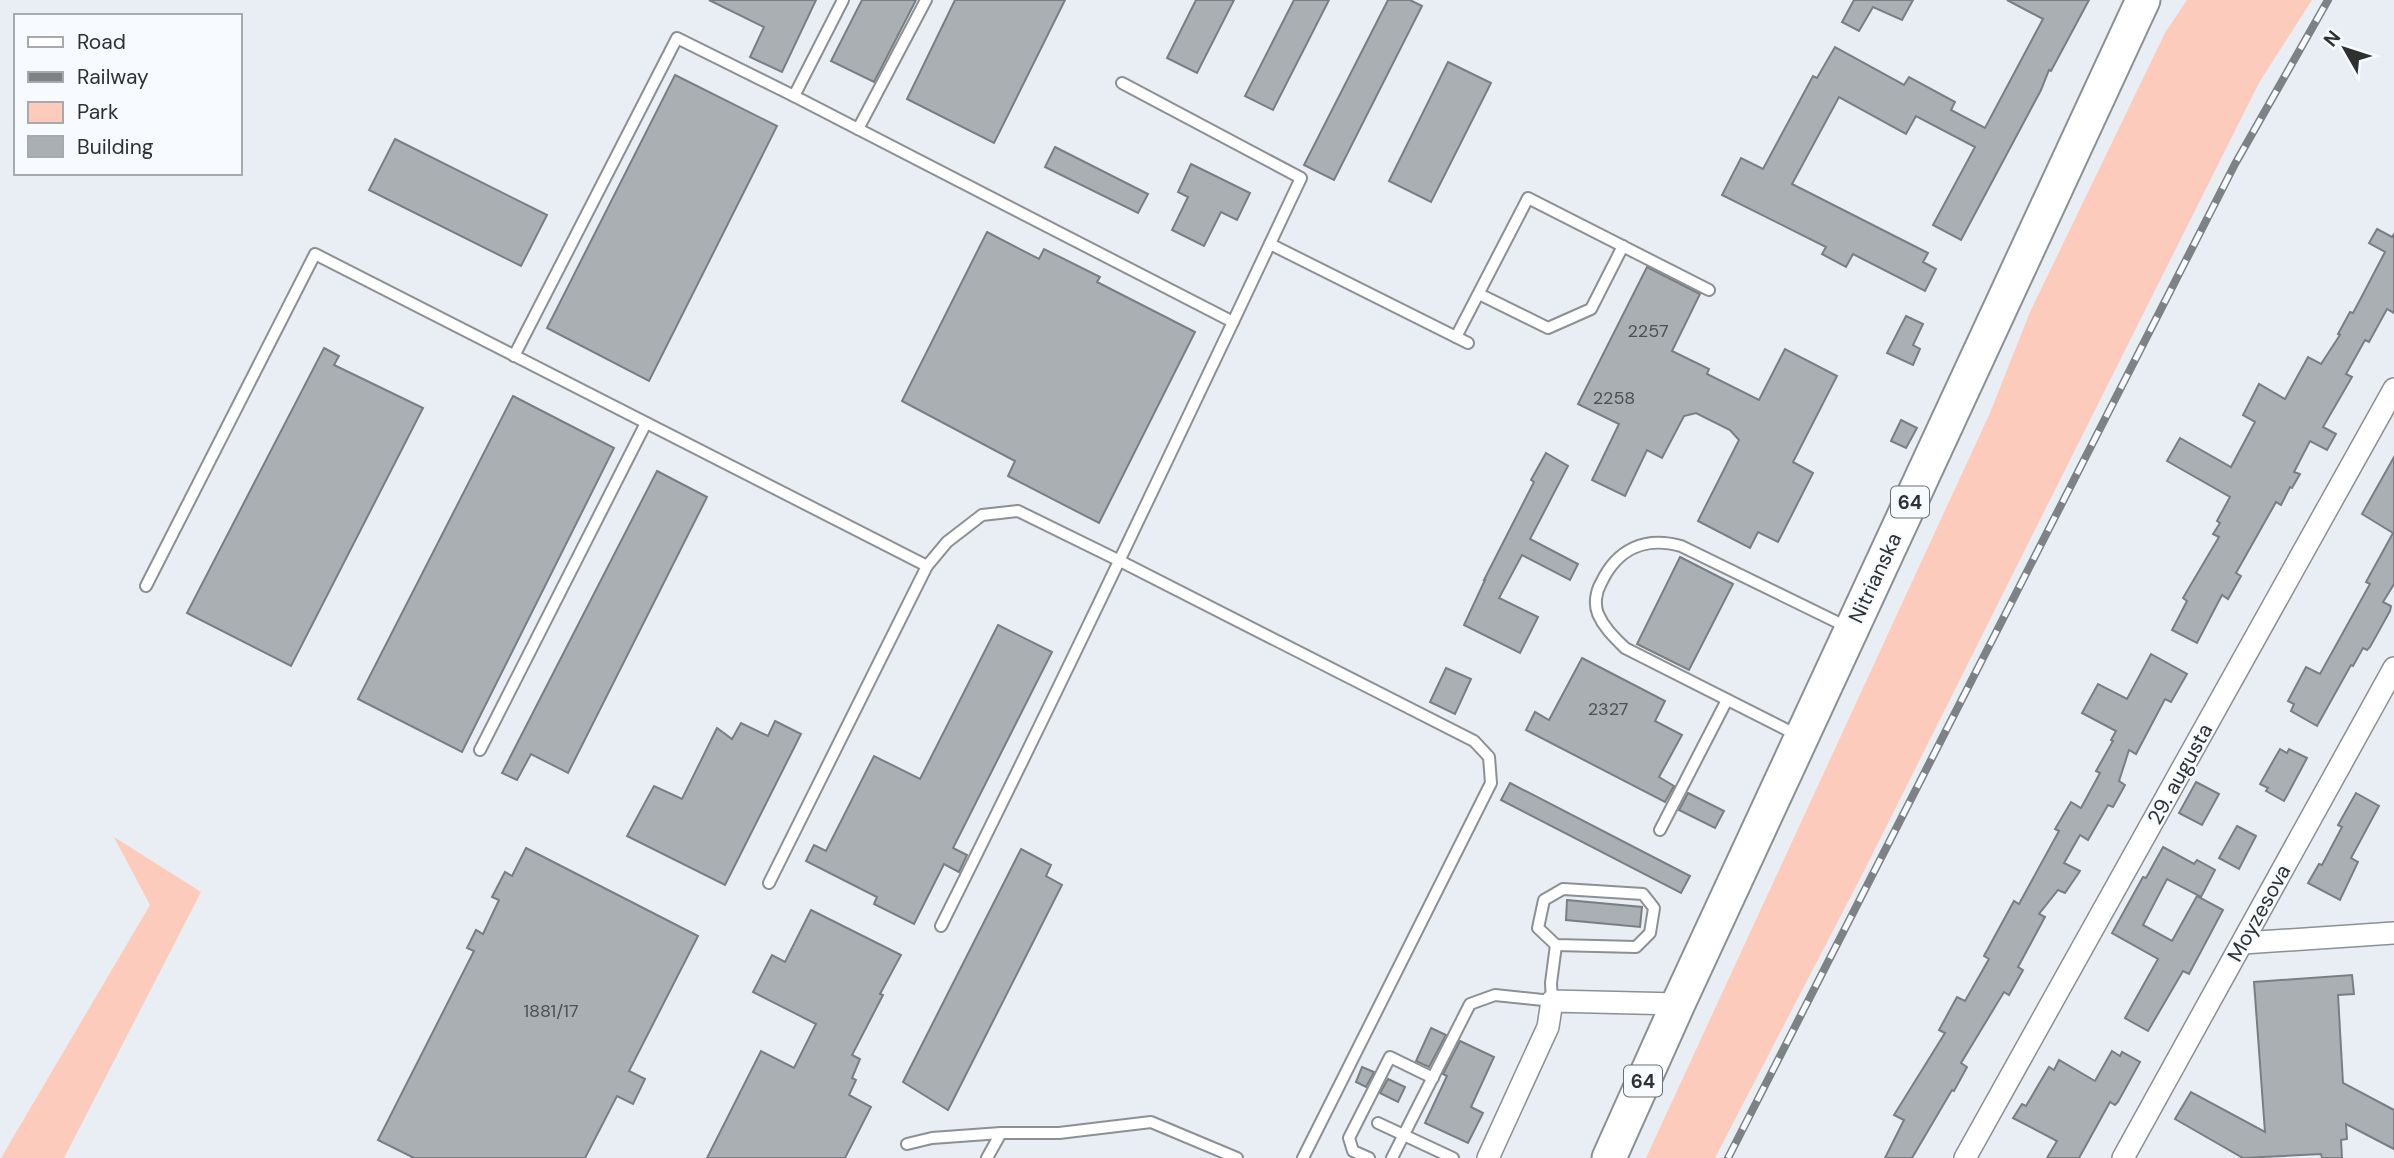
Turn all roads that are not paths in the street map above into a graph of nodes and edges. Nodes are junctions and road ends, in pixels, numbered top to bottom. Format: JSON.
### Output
{"nodes":[{"id":1,"x":843,"y":0,"type":"edge"},
{"id":2,"x":926,"y":0,"type":"edge"},
{"id":3,"x":2137,"y":2,"type":"edge"},
{"id":4,"x":1122,"y":83,"type":"dead end"},
{"id":5,"x":794,"y":96,"type":"junction"},
{"id":6,"x":858,"y":130,"type":"junction"},
{"id":7,"x":1270,"y":244,"type":"junction"},
{"id":8,"x":1623,"y":246,"type":"junction"},
{"id":9,"x":1709,"y":290,"type":"dead end"},
{"id":10,"x":1479,"y":294,"type":"junction"},
{"id":11,"x":1233,"y":322,"type":"junction"},
{"id":12,"x":1456,"y":337,"type":"junction"},
{"id":13,"x":1468,"y":343,"type":"dead end"},
{"id":14,"x":514,"y":356,"type":"junction"},
{"id":15,"x":2394,"y":389,"type":"edge"},
{"id":16,"x":646,"y":423,"type":"junction"},
{"id":17,"x":1120,"y":561,"type":"junction"},
{"id":18,"x":927,"y":566,"type":"junction"},
{"id":19,"x":146,"y":586,"type":"dead end"},
{"id":20,"x":1851,"y":629,"type":"junction"},
{"id":21,"x":2394,"y":668,"type":"edge"},
{"id":22,"x":1727,"y":700,"type":"junction"},
{"id":23,"x":1801,"y":737,"type":"junction"},
{"id":24,"x":480,"y":750,"type":"dead end"},
{"id":25,"x":1660,"y":830,"type":"dead end"},
{"id":26,"x":769,"y":883,"type":"dead end"},
{"id":27,"x":941,"y":926,"type":"dead end"},
{"id":28,"x":2394,"y":933,"type":"edge"},
{"id":29,"x":2243,"y":943,"type":"junction"},
{"id":30,"x":1556,"y":945,"type":"junction"},
{"id":31,"x":1552,"y":1001,"type":"junction"},
{"id":32,"x":1678,"y":1004,"type":"junction"},
{"id":33,"x":1433,"y":1078,"type":"junction"},
{"id":34,"x":1378,"y":1124,"type":"dead end"},
{"id":35,"x":1001,"y":1133,"type":"junction"},
{"id":36,"x":1404,"y":1135,"type":"junction"},
{"id":37,"x":907,"y":1144,"type":"dead end"},
{"id":38,"x":987,"y":1158,"type":"edge"},
{"id":39,"x":1237,"y":1158,"type":"edge"},
{"id":40,"x":1303,"y":1158,"type":"edge"},
{"id":41,"x":1368,"y":1158,"type":"edge"},
{"id":42,"x":1392,"y":1158,"type":"edge"},
{"id":43,"x":1453,"y":1158,"type":"edge"},
{"id":44,"x":1488,"y":1158,"type":"edge"},
{"id":45,"x":1609,"y":1158,"type":"edge"},
{"id":46,"x":1965,"y":1158,"type":"edge"},
{"id":47,"x":2123,"y":1158,"type":"edge"}],
"edges":[{"from":1,"to":5,"type":"lane"},
{"from":2,"to":6,"type":"lane"},
{"from":3,"to":20,"type":"main road","name":"Nitrianska","number":"64"},
{"from":4,"to":7,"type":"lane"},
{"from":5,"to":6,"type":"lane"},
{"from":5,"to":14,"type":"lane"},
{"from":6,"to":11,"type":"lane"},
{"from":7,"to":11,"type":"lane"},
{"from":7,"to":12,"type":"lane"},
{"from":8,"to":9,"type":"lane"},
{"from":8,"to":10,"type":"lane"},
{"from":8,"to":10,"type":"lane"},
{"from":10,"to":12,"type":"lane"},
{"from":11,"to":17,"type":"lane"},
{"from":12,"to":13,"type":"lane"},
{"from":14,"to":16,"type":"lane"},
{"from":14,"to":19,"type":"lane"},
{"from":15,"to":46,"type":"street","name":"29. augusta"},
{"from":16,"to":18,"type":"lane"},
{"from":16,"to":24,"type":"lane"},
{"from":17,"to":18,"type":"lane"},
{"from":17,"to":27,"type":"lane"},
{"from":17,"to":40,"type":"lane"},
{"from":18,"to":26,"type":"lane"},
{"from":20,"to":22,"type":"lane"},
{"from":20,"to":23,"type":"main road","name":"Nitrianska","number":"64"},
{"from":21,"to":29,"type":"street","name":"Moyzesova"},
{"from":22,"to":23,"type":"lane"},
{"from":22,"to":25,"type":"lane"},
{"from":23,"to":32,"type":"main road","name":"Nitrianska","number":"64"},
{"from":28,"to":29,"type":"street"},
{"from":29,"to":47,"type":"street","name":"Moyzesova"},
{"from":30,"to":30,"type":"lane"},
{"from":30,"to":31,"type":"lane"},
{"from":31,"to":32,"type":"street"},
{"from":31,"to":33,"type":"lane"},
{"from":31,"to":44,"type":"street"},
{"from":32,"to":45,"type":"main road","name":"Nitrianska","number":"64"},
{"from":33,"to":36,"type":"lane"},
{"from":33,"to":41,"type":"lane"},
{"from":34,"to":36,"type":"lane"},
{"from":35,"to":37,"type":"lane"},
{"from":35,"to":38,"type":"lane"},
{"from":35,"to":39,"type":"lane"},
{"from":36,"to":42,"type":"lane"},
{"from":36,"to":43,"type":"lane"}]}
